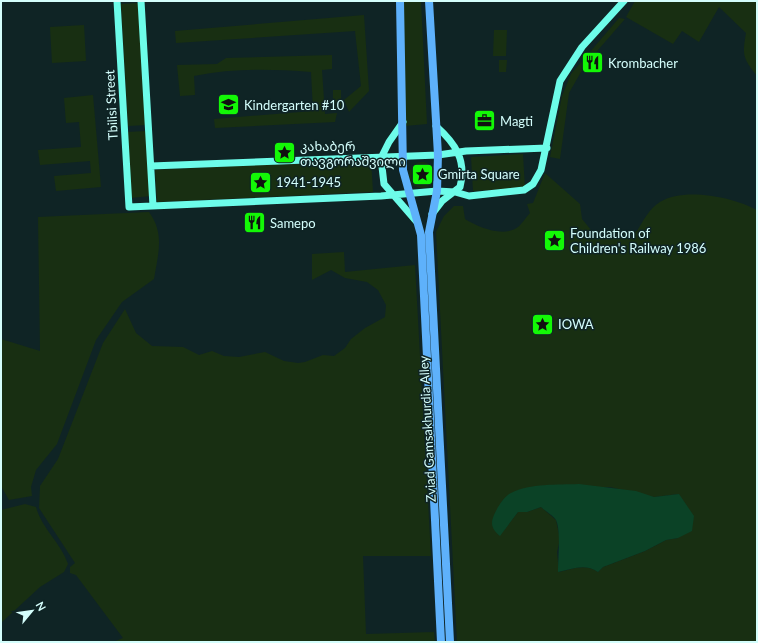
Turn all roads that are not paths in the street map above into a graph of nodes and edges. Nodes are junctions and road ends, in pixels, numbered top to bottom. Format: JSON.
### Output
{"nodes":[{"id":1,"x":117,"y":1,"type":"edge"},
{"id":2,"x":141,"y":1,"type":"edge"},
{"id":3,"x":429,"y":1,"type":"edge"},
{"id":4,"x":624,"y":1,"type":"edge"},
{"id":5,"x":400,"y":2,"type":"edge"},
{"id":6,"x":404,"y":122,"type":"junction"},
{"id":7,"x":436,"y":126,"type":"junction"},
{"id":8,"x":547,"y":148,"type":"junction"},
{"id":9,"x":459,"y":152,"type":"junction"},
{"id":10,"x":438,"y":155,"type":"junction"},
{"id":11,"x":402,"y":156,"type":"junction"},
{"id":12,"x":381,"y":158,"type":"junction"},
{"id":13,"x":151,"y":166,"type":"junction"},
{"id":14,"x":438,"y":191,"type":"junction"},
{"id":15,"x":455,"y":192,"type":"junction"},
{"id":16,"x":409,"y":193,"type":"junction"},
{"id":17,"x":392,"y":195,"type":"junction"},
{"id":18,"x":153,"y":206,"type":"junction"},
{"id":19,"x":432,"y":215,"type":"junction"},
{"id":20,"x":418,"y":225,"type":"junction"},
{"id":21,"x":437,"y":477,"type":"junction"},
{"id":22,"x":439,"y":505,"type":"junction"},
{"id":23,"x":441,"y":642,"type":"edge"},
{"id":24,"x":450,"y":642,"type":"edge"}],
"edges":[{"from":1,"to":18,"type":"main road","name":"Tbilisi Street"},
{"from":2,"to":13,"type":"main road"},
{"from":3,"to":7,"type":"main road"},
{"from":4,"to":8,"type":"main road"},
{"from":5,"to":6,"type":"main road"},
{"from":6,"to":11,"type":"main road"},
{"from":6,"to":12,"type":"main road"},
{"from":7,"to":9,"type":"main road"},
{"from":7,"to":10,"type":"main road"},
{"from":8,"to":9,"type":"main road"},
{"from":8,"to":15,"type":"main road"},
{"from":9,"to":10,"type":"main road"},
{"from":9,"to":15,"type":"main road"},
{"from":10,"to":11,"type":"main road"},
{"from":10,"to":14,"type":"main road"},
{"from":11,"to":12,"type":"main road"},
{"from":11,"to":16,"type":"main road"},
{"from":12,"to":13,"type":"main road"},
{"from":12,"to":17,"type":"main road"},
{"from":13,"to":18,"type":"main road"},
{"from":14,"to":15,"type":"main road"},
{"from":14,"to":16,"type":"main road"},
{"from":14,"to":19,"type":"main road"},
{"from":15,"to":19,"type":"main road"},
{"from":16,"to":17,"type":"main road"},
{"from":16,"to":20,"type":"main road"},
{"from":17,"to":18,"type":"main road"},
{"from":17,"to":20,"type":"main road"},
{"from":19,"to":21,"type":"main road","name":"Zviad Gamsakhurdia Alley"},
{"from":20,"to":21,"type":"main road","name":"Zviad Gamsakhurdia Alley"},
{"from":21,"to":22,"type":"main road","name":"Zviad Gamsakhurdia Alley"},
{"from":22,"to":23,"type":"main road","name":"Zviad Gamsakhurdia Alley"},
{"from":22,"to":24,"type":"main road","name":"Zviad Gamsakhurdia Alley"}]}
